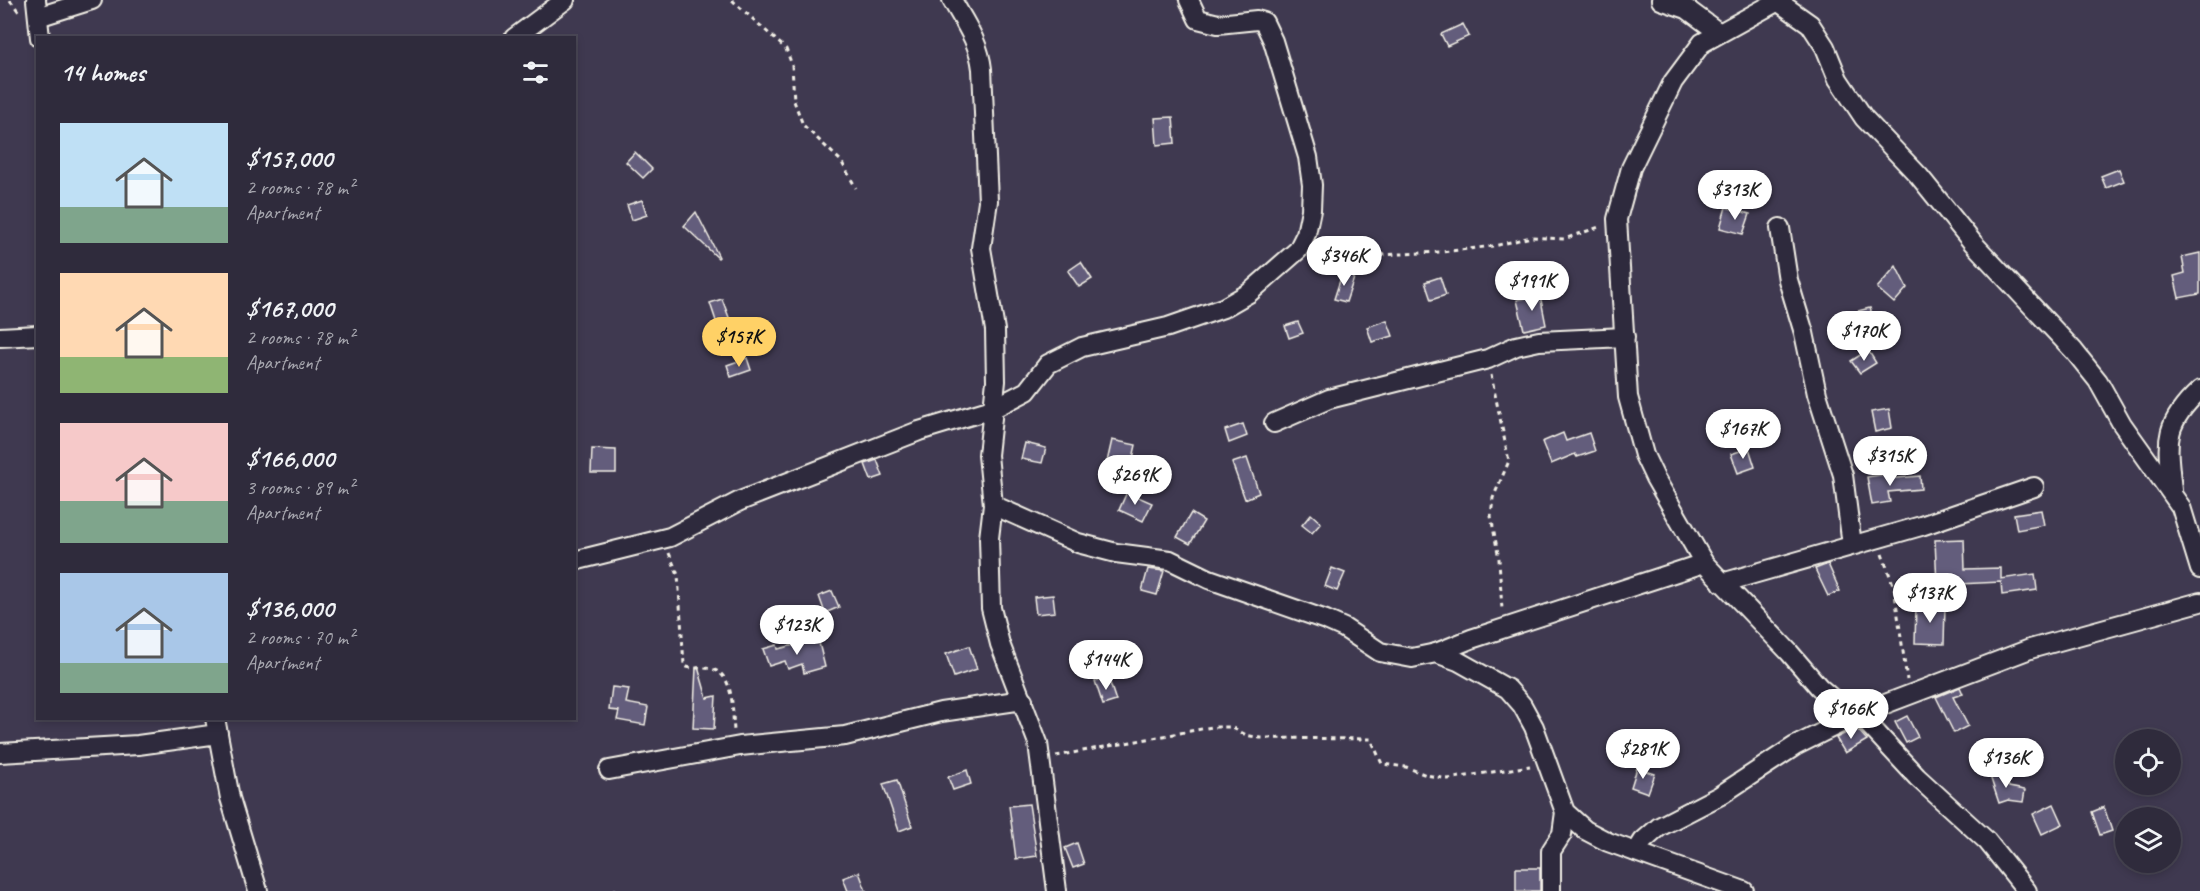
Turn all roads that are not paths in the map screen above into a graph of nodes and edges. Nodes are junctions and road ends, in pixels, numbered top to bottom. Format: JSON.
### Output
{"nodes":[{"id":1,"x":92,"y":0,"type":"edge"},
{"id":2,"x":565,"y":0,"type":"edge"},
{"id":3,"x":952,"y":0,"type":"edge"},
{"id":4,"x":1189,"y":0,"type":"edge"},
{"id":5,"x":1661,"y":0,"type":"edge"},
{"id":6,"x":1777,"y":1,"type":"edge"},
{"id":7,"x":37,"y":9,"type":"edge"},
{"id":8,"x":1718,"y":32,"type":"junction"},
{"id":9,"x":40,"y":36,"type":"edge"},
{"id":10,"x":517,"y":36,"type":"edge"},
{"id":11,"x":1780,"y":228,"type":"dead end"},
{"id":12,"x":36,"y":335,"type":"edge"},
{"id":13,"x":0,"y":337,"type":"edge"},
{"id":14,"x":1624,"y":337,"type":"junction"},
{"id":15,"x":2200,"y":390,"type":"edge"},
{"id":16,"x":992,"y":409,"type":"junction"},
{"id":17,"x":1274,"y":423,"type":"dead end"},
{"id":18,"x":2034,"y":487,"type":"dead end"},
{"id":19,"x":2172,"y":491,"type":"junction"},
{"id":20,"x":993,"y":505,"type":"junction"},
{"id":21,"x":1852,"y":545,"type":"junction"},
{"id":22,"x":576,"y":561,"type":"edge"},
{"id":23,"x":1704,"y":563,"type":"junction"},
{"id":24,"x":2200,"y":569,"type":"edge"},
{"id":25,"x":1722,"y":583,"type":"junction"},
{"id":26,"x":2200,"y":602,"type":"edge"},
{"id":27,"x":1436,"y":653,"type":"junction"},
{"id":28,"x":1023,"y":700,"type":"junction"},
{"id":29,"x":1859,"y":714,"type":"junction"},
{"id":30,"x":217,"y":726,"type":"edge"},
{"id":31,"x":0,"y":753,"type":"edge"},
{"id":32,"x":609,"y":770,"type":"dead end"},
{"id":33,"x":1565,"y":812,"type":"junction"},
{"id":34,"x":1636,"y":852,"type":"junction"},
{"id":35,"x":258,"y":891,"type":"edge"},
{"id":36,"x":1057,"y":891,"type":"edge"},
{"id":37,"x":1551,"y":891,"type":"edge"},
{"id":38,"x":1744,"y":891,"type":"edge"},
{"id":39,"x":2027,"y":891,"type":"edge"}],
"edges":[{"from":1,"to":7,"type":"street"},
{"from":2,"to":10,"type":"street"},
{"from":3,"to":16,"type":"street"},
{"from":4,"to":16,"type":"street"},
{"from":5,"to":8,"type":"street"},
{"from":6,"to":8,"type":"street"},
{"from":6,"to":19,"type":"street"},
{"from":7,"to":9,"type":"street"},
{"from":8,"to":14,"type":"street"},
{"from":11,"to":21,"type":"street"},
{"from":12,"to":13,"type":"street"},
{"from":14,"to":17,"type":"street"},
{"from":14,"to":23,"type":"street"},
{"from":15,"to":19,"type":"street"},
{"from":16,"to":20,"type":"street"},
{"from":16,"to":22,"type":"street"},
{"from":18,"to":21,"type":"street"},
{"from":19,"to":24,"type":"street"},
{"from":20,"to":27,"type":"street"},
{"from":20,"to":28,"type":"street"},
{"from":21,"to":25,"type":"street"},
{"from":23,"to":25,"type":"street"},
{"from":23,"to":27,"type":"street"},
{"from":25,"to":29,"type":"street"},
{"from":26,"to":29,"type":"street"},
{"from":27,"to":33,"type":"street"},
{"from":28,"to":32,"type":"street"},
{"from":28,"to":36,"type":"street"},
{"from":29,"to":34,"type":"street"},
{"from":29,"to":39,"type":"street"},
{"from":30,"to":31,"type":"street"},
{"from":30,"to":35,"type":"street"},
{"from":33,"to":34,"type":"street"},
{"from":33,"to":37,"type":"street"},
{"from":34,"to":38,"type":"street"}]}
